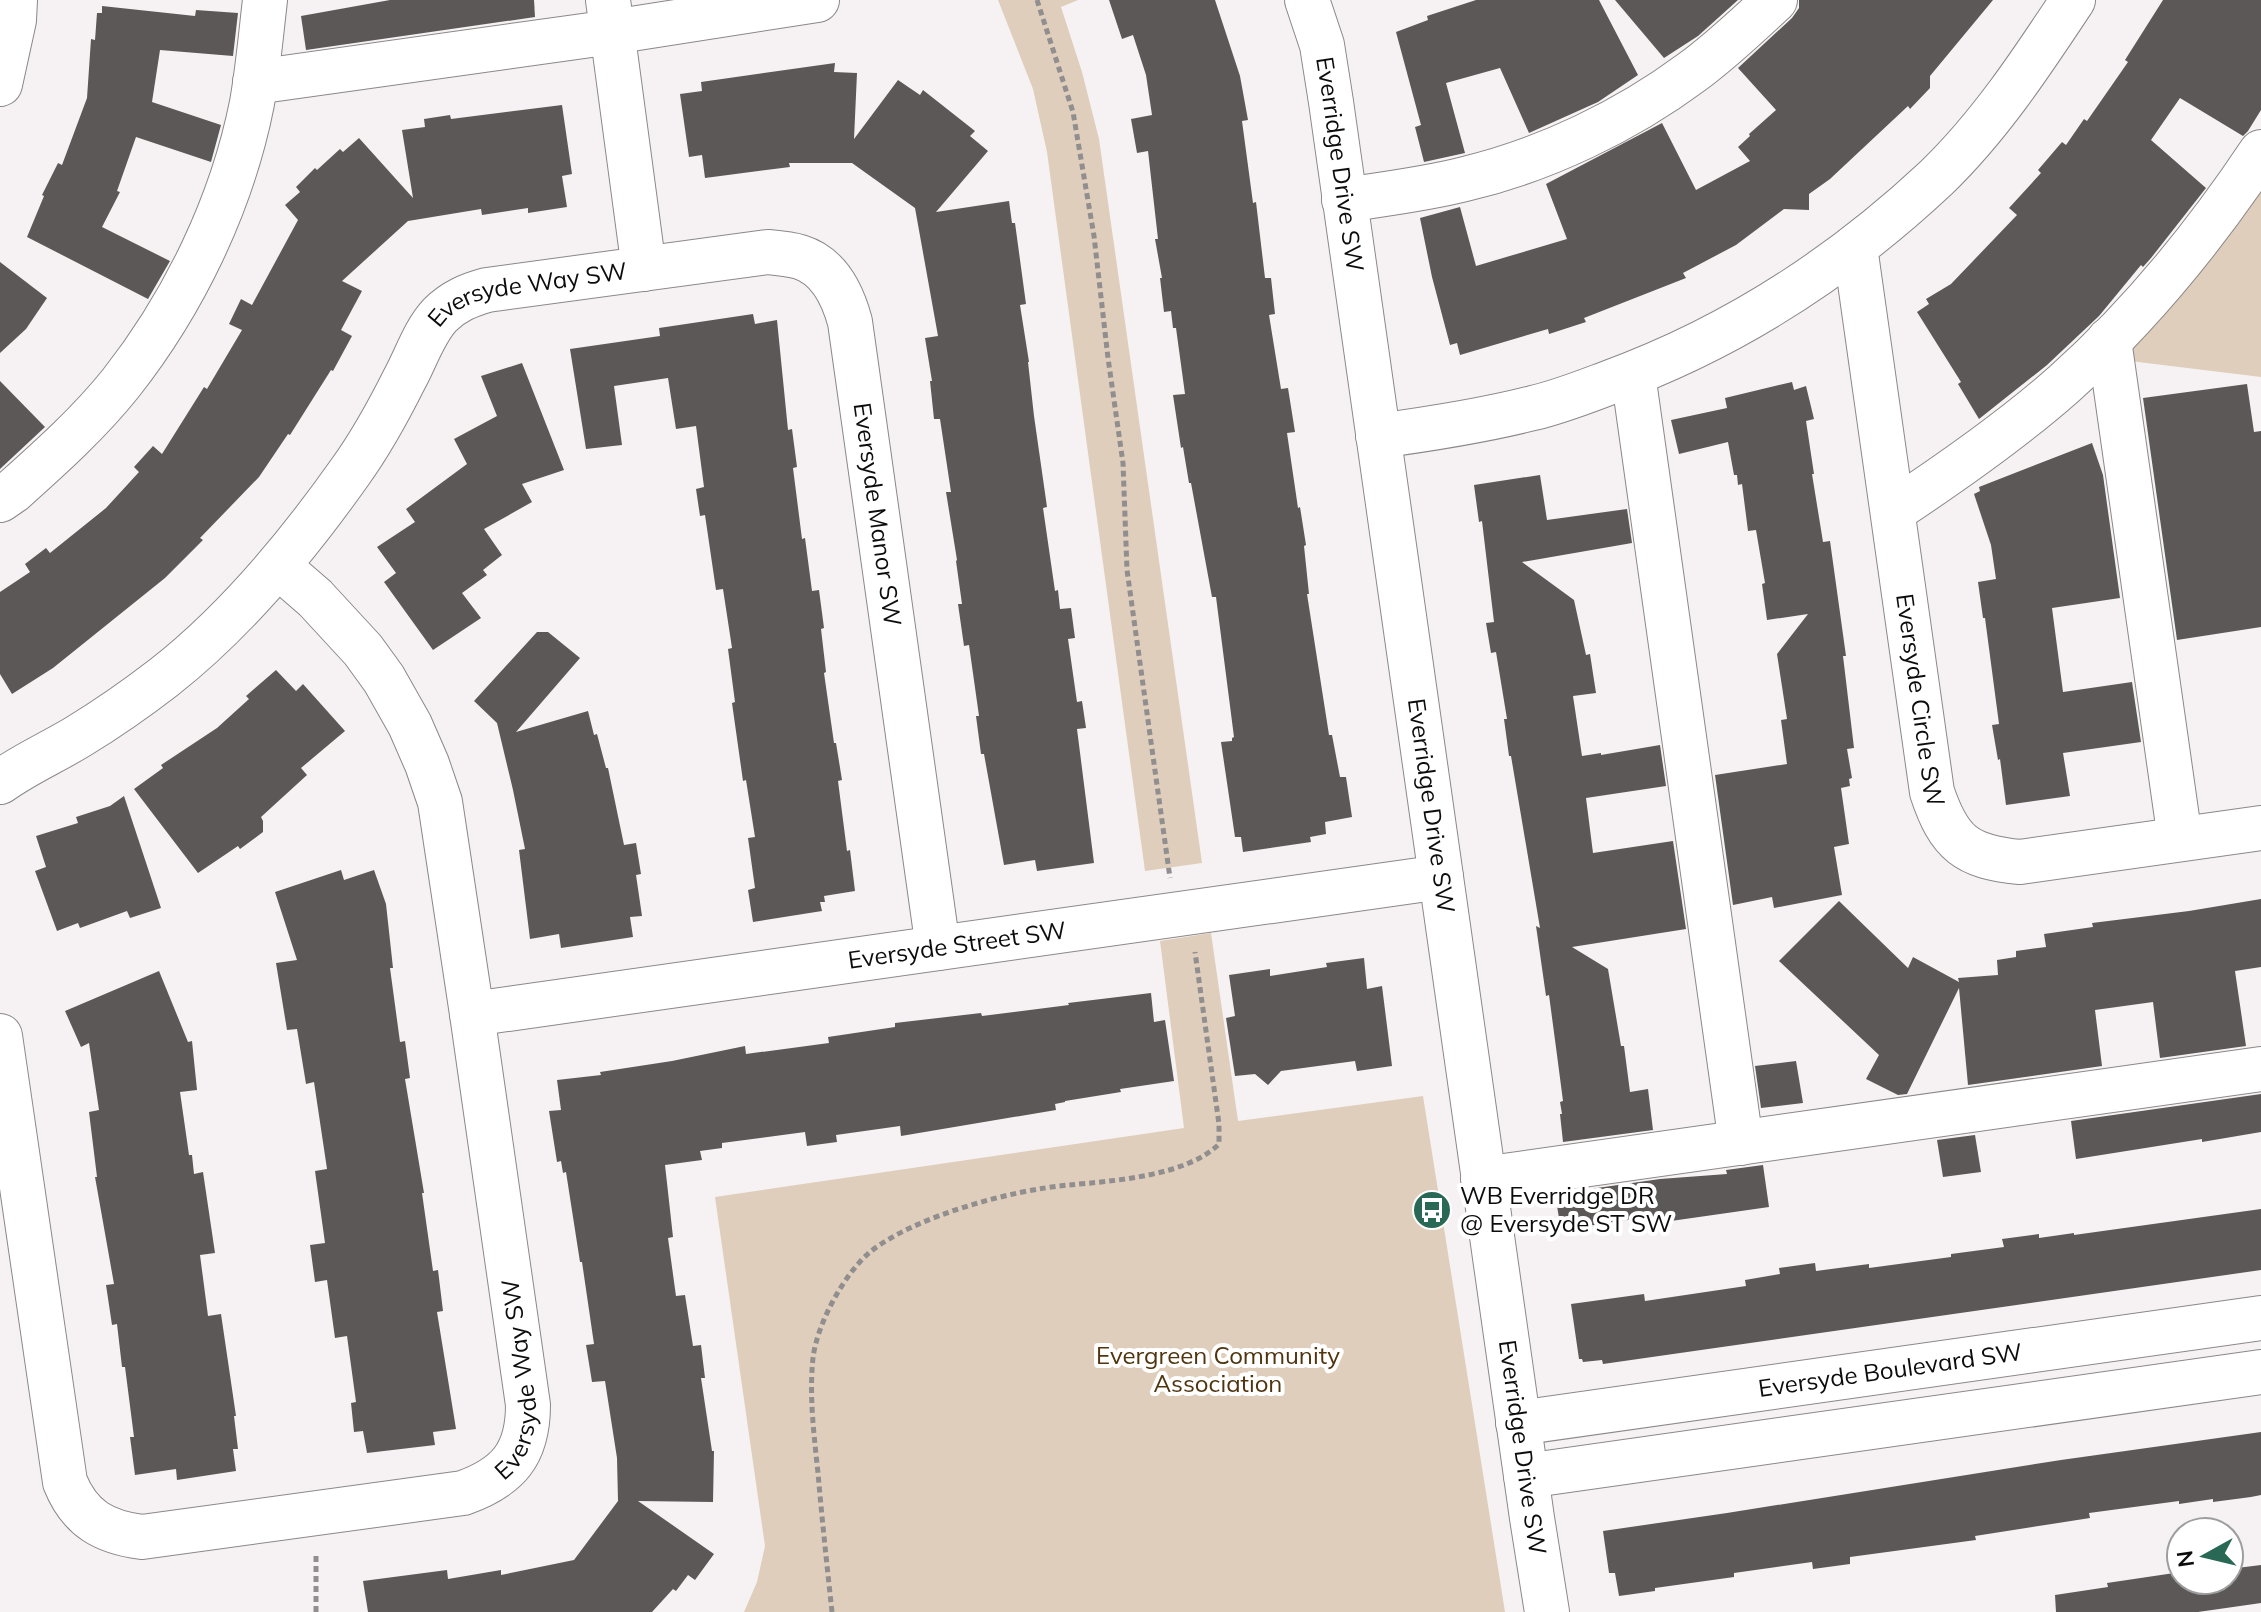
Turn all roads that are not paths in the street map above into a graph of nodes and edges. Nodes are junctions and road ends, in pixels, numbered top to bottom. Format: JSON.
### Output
{"nodes":[{"id":1,"x":15,"y":0,"type":"edge"},
{"id":2,"x":265,"y":0,"type":"edge"},
{"id":3,"x":817,"y":0,"type":"edge"},
{"id":4,"x":1307,"y":0,"type":"edge"},
{"id":5,"x":1775,"y":0,"type":"edge"},
{"id":6,"x":2073,"y":0,"type":"edge"},
{"id":7,"x":610,"y":16,"type":"edge"},
{"id":8,"x":255,"y":82,"type":"junction"},
{"id":9,"x":0,"y":84,"type":"edge"},
{"id":10,"x":2261,"y":152,"type":"edge"},
{"id":11,"x":1344,"y":200,"type":"junction"},
{"id":12,"x":1855,"y":247,"type":"junction"},
{"id":13,"x":644,"y":269,"type":"junction"},
{"id":14,"x":2109,"y":340,"type":"junction"},
{"id":15,"x":1633,"y":374,"type":"junction"},
{"id":16,"x":1378,"y":436,"type":"junction"},
{"id":17,"x":0,"y":500,"type":"edge"},
{"id":18,"x":1893,"y":511,"type":"junction"},
{"id":19,"x":278,"y":566,"type":"junction"},
{"id":20,"x":0,"y":782,"type":"edge"},
{"id":21,"x":2261,"y":828,"type":"edge"},
{"id":22,"x":2180,"y":839,"type":"junction"},
{"id":23,"x":1441,"y":877,"type":"junction"},
{"id":24,"x":938,"y":948,"type":"junction"},
{"id":25,"x":472,"y":1014,"type":"junction"},
{"id":26,"x":0,"y":1036,"type":"edge"},
{"id":27,"x":2261,"y":1069,"type":"edge"},
{"id":28,"x":1741,"y":1143,"type":"junction"},
{"id":29,"x":1483,"y":1179,"type":"junction"},
{"id":30,"x":2261,"y":1318,"type":"edge"},
{"id":31,"x":2261,"y":1372,"type":"edge"},
{"id":32,"x":1518,"y":1423,"type":"junction"},
{"id":33,"x":1526,"y":1476,"type":"junction"},
{"id":34,"x":1547,"y":1612,"type":"edge"}],
"edges":[{"from":1,"to":9,"type":"street"},
{"from":2,"to":8,"type":"street"},
{"from":3,"to":7,"type":"street"},
{"from":4,"to":11,"type":"street","name":"Everridge Drive SW"},
{"from":5,"to":11,"type":"street"},
{"from":6,"to":12,"type":"street"},
{"from":7,"to":8,"type":"street"},
{"from":7,"to":13,"type":"street","name":"Eversyde Way SW"},
{"from":8,"to":17,"type":"street"},
{"from":10,"to":14,"type":"street"},
{"from":11,"to":16,"type":"street","name":"Everridge Drive SW"},
{"from":12,"to":15,"type":"street"},
{"from":12,"to":18,"type":"street","name":"Eversyde Circle SW"},
{"from":13,"to":19,"type":"street","name":"Eversyde Way SW"},
{"from":13,"to":24,"type":"street","name":"Eversyde Manor SW"},
{"from":14,"to":18,"type":"street"},
{"from":14,"to":22,"type":"street"},
{"from":15,"to":16,"type":"street"},
{"from":15,"to":28,"type":"street"},
{"from":16,"to":23,"type":"street","name":"Everridge Drive SW"},
{"from":18,"to":22,"type":"street","name":"Eversyde Circle SW"},
{"from":19,"to":20,"type":"street","name":"Eversyde Way SW"},
{"from":19,"to":25,"type":"street","name":"Eversyde Way SW"},
{"from":21,"to":22,"type":"street","name":"Eversyde Circle SW"},
{"from":23,"to":24,"type":"street","name":"Eversyde Street SW"},
{"from":23,"to":29,"type":"street","name":"Everridge Drive SW"},
{"from":24,"to":25,"type":"street","name":"Eversyde Street SW"},
{"from":25,"to":26,"type":"street","name":"Eversyde Way SW"},
{"from":27,"to":28,"type":"street"},
{"from":28,"to":29,"type":"street"},
{"from":29,"to":32,"type":"street","name":"Everridge Drive SW"},
{"from":30,"to":32,"type":"street","name":"Eversyde Boulevard SW"},
{"from":31,"to":33,"type":"street"},
{"from":32,"to":33,"type":"street","name":"Everridge Drive SW"},
{"from":33,"to":34,"type":"street","name":"Everridge Drive SW"}]}
